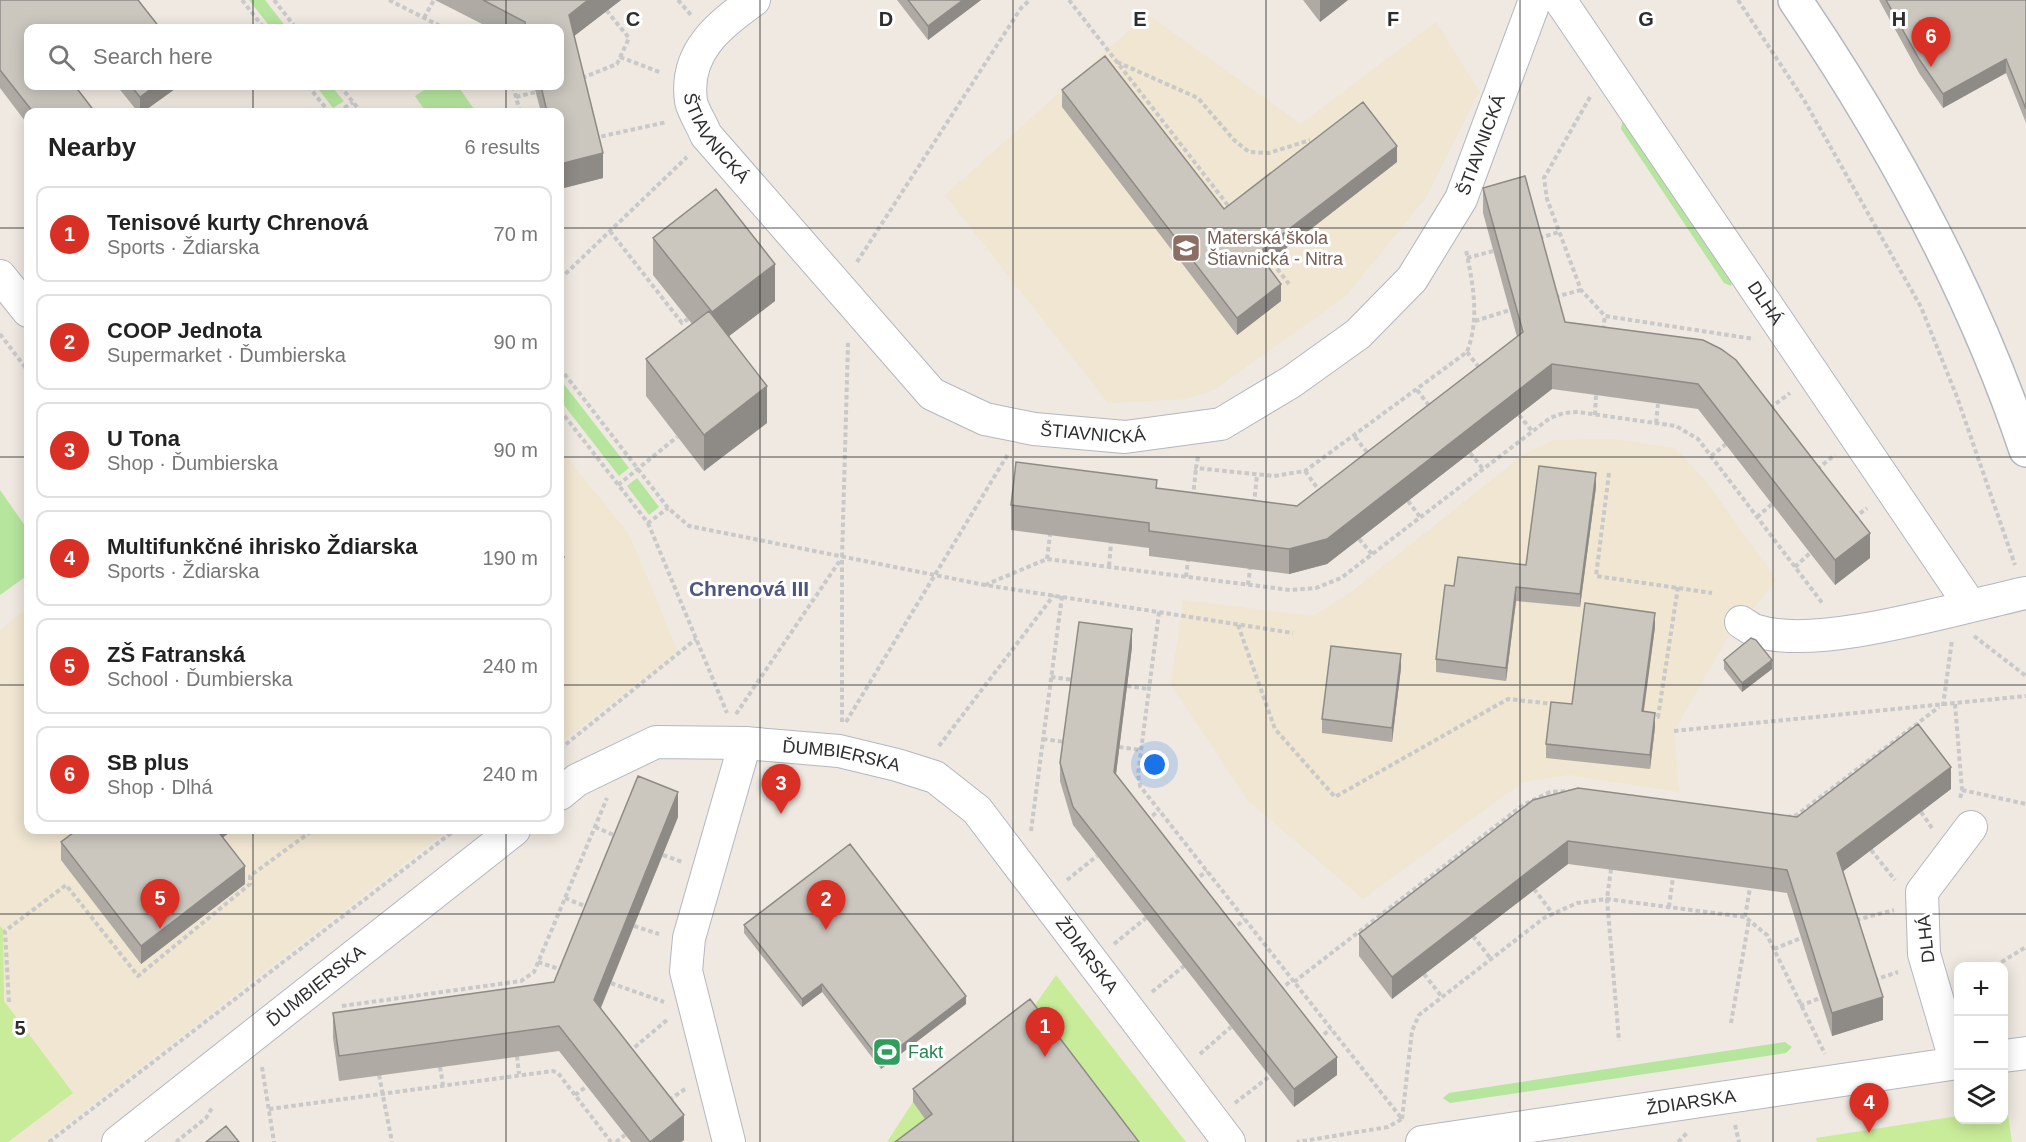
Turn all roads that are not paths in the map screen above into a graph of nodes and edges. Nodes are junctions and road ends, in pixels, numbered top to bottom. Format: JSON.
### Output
{"nodes":[{"id":1,"x":754,"y":0,"type":"edge"},
{"id":2,"x":1535,"y":0,"type":"edge"},
{"id":3,"x":1560,"y":0,"type":"edge"},
{"id":4,"x":1795,"y":0,"type":"edge"},
{"id":5,"x":0,"y":276,"type":"edge"},
{"id":6,"x":24,"y":306,"type":"edge"},
{"id":7,"x":2020,"y":413,"type":"edge"},
{"id":8,"x":2026,"y":450,"type":"edge"},
{"id":9,"x":2026,"y":593,"type":"edge"},
{"id":10,"x":1958,"y":612,"type":"junction"},
{"id":11,"x":1741,"y":622,"type":"dead end"},
{"id":12,"x":745,"y":743,"type":"junction"},
{"id":13,"x":935,"y":777,"type":"joint"},
{"id":14,"x":564,"y":791,"type":"edge"},
{"id":15,"x":1965,"y":814,"type":"road end"},
{"id":16,"x":509,"y":834,"type":"edge"},
{"id":17,"x":1954,"y":1053,"type":"edge"},
{"id":18,"x":2026,"y":1053,"type":"edge"},
{"id":19,"x":2008,"y":1055,"type":"edge"},
{"id":20,"x":1954,"y":1063,"type":"edge"},
{"id":21,"x":1412,"y":1131,"type":"edge"},
{"id":22,"x":118,"y":1142,"type":"edge"},
{"id":23,"x":729,"y":1142,"type":"edge"},
{"id":24,"x":1229,"y":1142,"type":"edge"}],
"edges":[{"from":1,"to":2,"type":"street","name":"ŠTIAVNICKÁ"},
{"from":3,"to":10,"type":"street","name":"DLHÁ"},
{"from":4,"to":7,"type":"street"},
{"from":5,"to":6,"type":"street"},
{"from":7,"to":8,"type":"street"},
{"from":9,"to":10,"type":"street"},
{"from":10,"to":11,"type":"street"},
{"from":12,"to":13,"type":"street","name":"ĎUMBIERSKA"},
{"from":12,"to":14,"type":"street","name":"ĎUMBIERSKA"},
{"from":12,"to":23,"type":"street"},
{"from":13,"to":24,"type":"street","name":"ŽDIARSKA"},
{"from":15,"to":17,"type":"street","name":"DLHÁ"},
{"from":16,"to":22,"type":"street","name":"ĎUMBIERSKA"},
{"from":18,"to":19,"type":"street"},
{"from":20,"to":21,"type":"street","name":"ŽDIARSKA"}]}
